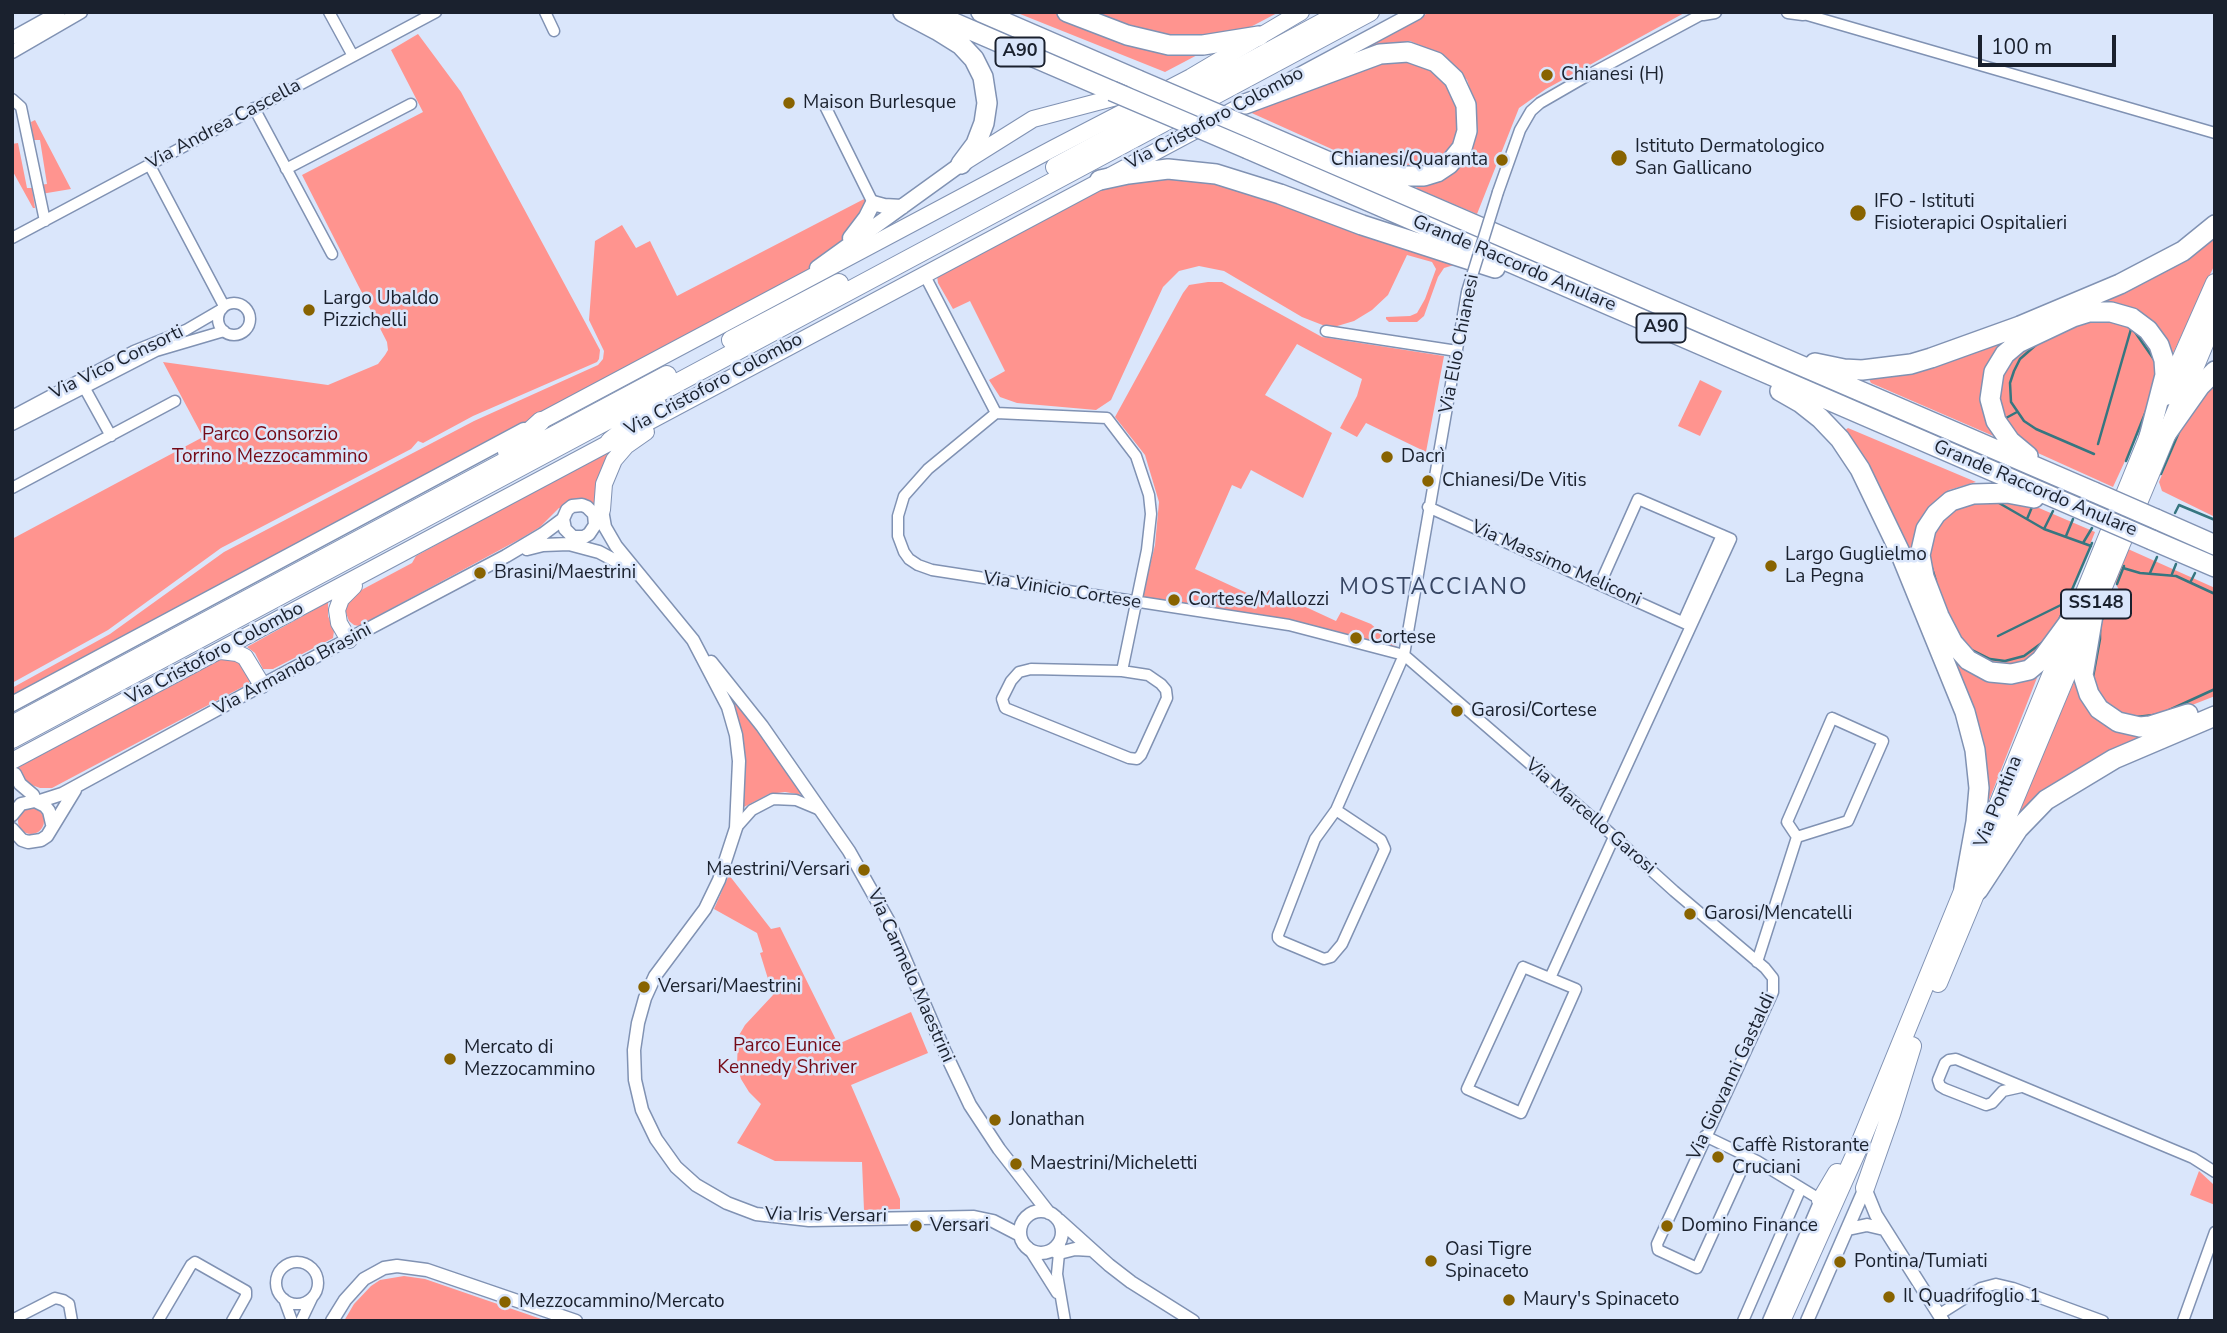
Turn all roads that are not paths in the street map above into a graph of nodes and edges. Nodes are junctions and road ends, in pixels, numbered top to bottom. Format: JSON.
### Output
{"nodes":[{"id":1,"x":59,"y":12,"type":"edge"},
{"id":2,"x":81,"y":12,"type":"edge"},
{"id":3,"x":329,"y":12,"type":"edge"},
{"id":4,"x":436,"y":12,"type":"edge"},
{"id":5,"x":545,"y":12,"type":"edge"},
{"id":6,"x":903,"y":12,"type":"edge"},
{"id":7,"x":929,"y":12,"type":"edge"},
{"id":8,"x":982,"y":12,"type":"edge"},
{"id":9,"x":1067,"y":12,"type":"edge"},
{"id":10,"x":1301,"y":12,"type":"edge"},
{"id":11,"x":1342,"y":12,"type":"edge"},
{"id":12,"x":1370,"y":12,"type":"edge"},
{"id":13,"x":1417,"y":12,"type":"edge"},
{"id":14,"x":1788,"y":12,"type":"edge"},
{"id":15,"x":1708,"y":13,"type":"edge"},
{"id":16,"x":1800,"y":13,"type":"edge"},
{"id":17,"x":554,"y":31,"type":"dead end"},
{"id":18,"x":1259,"y":36,"type":"junction"},
{"id":19,"x":12,"y":38,"type":"edge"},
{"id":20,"x":12,"y":51,"type":"edge"},
{"id":21,"x":353,"y":56,"type":"junction"},
{"id":22,"x":1191,"y":77,"type":"junction"},
{"id":23,"x":411,"y":104,"type":"dead end"},
{"id":24,"x":1245,"y":104,"type":"junction"},
{"id":25,"x":15,"y":105,"type":"edge"},
{"id":26,"x":825,"y":106,"type":"dead end"},
{"id":27,"x":254,"y":108,"type":"junction"},
{"id":28,"x":26,"y":127,"type":"junction"},
{"id":29,"x":12,"y":130,"type":"edge"},
{"id":30,"x":2215,"y":134,"type":"edge"},
{"id":31,"x":1300,"y":149,"type":"junction"},
{"id":32,"x":149,"y":164,"type":"junction"},
{"id":33,"x":961,"y":164,"type":"junction"},
{"id":34,"x":286,"y":169,"type":"junction"},
{"id":35,"x":1100,"y":180,"type":"junction"},
{"id":36,"x":873,"y":203,"type":"junction"},
{"id":37,"x":902,"y":207,"type":"junction"},
{"id":38,"x":44,"y":220,"type":"junction"},
{"id":39,"x":2215,"y":226,"type":"edge"},
{"id":40,"x":12,"y":238,"type":"edge"},
{"id":41,"x":837,"y":253,"type":"junction"},
{"id":42,"x":332,"y":254,"type":"dead end"},
{"id":43,"x":924,"y":274,"type":"junction"},
{"id":44,"x":2215,"y":283,"type":"edge"},
{"id":45,"x":790,"y":288,"type":"junction"},
{"id":46,"x":1571,"y":289,"type":"junction"},
{"id":47,"x":223,"y":308,"type":"junction"},
{"id":48,"x":2215,"y":318,"type":"edge"},
{"id":49,"x":825,"y":326,"type":"junction"},
{"id":50,"x":224,"y":331,"type":"junction"},
{"id":51,"x":1326,"y":331,"type":"dead end"},
{"id":52,"x":1700,"y":345,"type":"junction"},
{"id":53,"x":1457,"y":351,"type":"junction"},
{"id":54,"x":1774,"y":354,"type":"junction"},
{"id":55,"x":729,"y":356,"type":"junction"},
{"id":56,"x":2215,"y":371,"type":"edge"},
{"id":57,"x":84,"y":387,"type":"junction"},
{"id":58,"x":175,"y":401,"type":"dead end"},
{"id":59,"x":996,"y":413,"type":"junction"},
{"id":60,"x":12,"y":416,"type":"edge"},
{"id":61,"x":541,"y":421,"type":"junction"},
{"id":62,"x":12,"y":425,"type":"edge"},
{"id":63,"x":111,"y":436,"type":"junction"},
{"id":64,"x":2157,"y":437,"type":"junction"},
{"id":65,"x":610,"y":440,"type":"junction"},
{"id":66,"x":466,"y":482,"type":"junction"},
{"id":67,"x":2071,"y":482,"type":"junction"},
{"id":68,"x":12,"y":488,"type":"edge"},
{"id":69,"x":1429,"y":507,"type":"junction"},
{"id":70,"x":2080,"y":509,"type":"junction"},
{"id":71,"x":563,"y":519,"type":"junction"},
{"id":72,"x":601,"y":519,"type":"junction"},
{"id":73,"x":574,"y":540,"type":"junction"},
{"id":74,"x":2156,"y":542,"type":"junction"},
{"id":75,"x":2212,"y":543,"type":"edge"},
{"id":76,"x":506,"y":556,"type":"junction"},
{"id":77,"x":2215,"y":567,"type":"edge"},
{"id":78,"x":636,"y":571,"type":"junction"},
{"id":79,"x":362,"y":575,"type":"junction"},
{"id":80,"x":2215,"y":582,"type":"edge"},
{"id":81,"x":1600,"y":584,"type":"junction"},
{"id":82,"x":1136,"y":601,"type":"junction"},
{"id":83,"x":2085,"y":610,"type":"junction"},
{"id":84,"x":1687,"y":624,"type":"junction"},
{"id":85,"x":349,"y":640,"type":"junction"},
{"id":86,"x":221,"y":651,"type":"junction"},
{"id":87,"x":1404,"y":654,"type":"junction"},
{"id":88,"x":1122,"y":671,"type":"junction"},
{"id":89,"x":262,"y":685,"type":"junction"},
{"id":90,"x":730,"y":695,"type":"junction"},
{"id":91,"x":2215,"y":703,"type":"edge"},
{"id":92,"x":12,"y":704,"type":"edge"},
{"id":93,"x":2215,"y":716,"type":"edge"},
{"id":94,"x":12,"y":725,"type":"edge"},
{"id":95,"x":12,"y":739,"type":"edge"},
{"id":96,"x":13,"y":767,"type":"edge"},
{"id":97,"x":79,"y":785,"type":"junction"},
{"id":98,"x":36,"y":802,"type":"junction"},
{"id":99,"x":1336,"y":810,"type":"junction"},
{"id":100,"x":822,"y":811,"type":"junction"},
{"id":101,"x":12,"y":813,"type":"edge"},
{"id":102,"x":52,"y":824,"type":"junction"},
{"id":103,"x":1600,"y":824,"type":"junction"},
{"id":104,"x":736,"y":828,"type":"junction"},
{"id":105,"x":12,"y":829,"type":"edge"},
{"id":106,"x":1614,"y":836,"type":"junction"},
{"id":107,"x":1797,"y":837,"type":"junction"},
{"id":108,"x":17,"y":839,"type":"edge"},
{"id":109,"x":1971,"y":889,"type":"junction"},
{"id":110,"x":1757,"y":961,"type":"junction"},
{"id":111,"x":1550,"y":978,"type":"junction"},
{"id":112,"x":1774,"y":982,"type":"joint"},
{"id":113,"x":1906,"y":1045,"type":"junction"},
{"id":114,"x":2021,"y":1087,"type":"junction"},
{"id":115,"x":1705,"y":1136,"type":"junction"},
{"id":116,"x":1748,"y":1156,"type":"junction"},
{"id":117,"x":2215,"y":1172,"type":"edge"},
{"id":118,"x":1801,"y":1188,"type":"junction"},
{"id":119,"x":1865,"y":1188,"type":"junction"},
{"id":120,"x":1821,"y":1200,"type":"junction"},
{"id":121,"x":1054,"y":1217,"type":"junction"},
{"id":122,"x":1884,"y":1228,"type":"junction"},
{"id":123,"x":1848,"y":1229,"type":"junction"},
{"id":124,"x":2215,"y":1232,"type":"edge"},
{"id":125,"x":1020,"y":1235,"type":"junction"},
{"id":126,"x":1028,"y":1247,"type":"junction"},
{"id":127,"x":1057,"y":1249,"type":"junction"},
{"id":128,"x":1093,"y":1250,"type":"junction"},
{"id":129,"x":313,"y":1296,"type":"junction"},
{"id":130,"x":284,"y":1299,"type":"junction"},
{"id":131,"x":1062,"y":1302,"type":"junction"},
{"id":132,"x":1942,"y":1317,"type":"edge"},
{"id":133,"x":12,"y":1320,"type":"edge"},
{"id":134,"x":72,"y":1321,"type":"edge"},
{"id":135,"x":158,"y":1321,"type":"edge"},
{"id":136,"x":232,"y":1321,"type":"edge"},
{"id":137,"x":292,"y":1321,"type":"edge"},
{"id":138,"x":300,"y":1321,"type":"edge"},
{"id":139,"x":332,"y":1321,"type":"edge"},
{"id":140,"x":576,"y":1321,"type":"edge"},
{"id":141,"x":1065,"y":1321,"type":"edge"},
{"id":142,"x":1193,"y":1321,"type":"edge"},
{"id":143,"x":1743,"y":1321,"type":"edge"},
{"id":144,"x":1769,"y":1321,"type":"edge"},
{"id":145,"x":1781,"y":1321,"type":"edge"},
{"id":146,"x":1794,"y":1321,"type":"edge"},
{"id":147,"x":1807,"y":1321,"type":"edge"},
{"id":148,"x":2103,"y":1321,"type":"edge"},
{"id":149,"x":2183,"y":1321,"type":"edge"}],
"edges":[{"from":1,"to":19,"type":"street"},
{"from":2,"to":20,"type":"street"},
{"from":3,"to":21,"type":"street"},
{"from":4,"to":21,"type":"street","name":"Via Andrea Cascella"},
{"from":5,"to":17,"type":"street"},
{"from":6,"to":33,"type":"highway"},
{"from":7,"to":46,"type":"highway","name":"Grande Raccordo Anulare","number":"A90","bridge":true},
{"from":8,"to":31,"type":"highway","name":"Grande Raccordo Anulare","number":"A90","bridge":true},
{"from":9,"to":18,"type":"highway"},
{"from":10,"to":18,"type":"main road"},
{"from":11,"to":66,"type":"highway","name":"Via Cristoforo Colombo"},
{"from":12,"to":55,"type":"highway","name":"Via Cristoforo Colombo"},
{"from":13,"to":24,"type":"main road","name":"Via Cristoforo Colombo"},
{"from":14,"to":16,"type":"street"},
{"from":15,"to":53,"type":"street","name":"Via Elio Chianesi","bridge":true},
{"from":16,"to":30,"type":"street"},
{"from":18,"to":22,"type":"main road"},
{"from":21,"to":27,"type":"street","name":"Via Andrea Cascella"},
{"from":22,"to":33,"type":"main road"},
{"from":22,"to":45,"type":"main road"},
{"from":23,"to":34,"type":"street"},
{"from":24,"to":31,"type":"highway"},
{"from":24,"to":35,"type":"main road","name":"Via Cristoforo Colombo"},
{"from":25,"to":28,"type":"street"},
{"from":26,"to":36,"type":"street"},
{"from":27,"to":32,"type":"street","name":"Via Andrea Cascella"},
{"from":27,"to":34,"type":"street"},
{"from":28,"to":29,"type":"street"},
{"from":28,"to":38,"type":"street"},
{"from":31,"to":54,"type":"highway","name":"Grande Raccordo Anulare","number":"A90"},
{"from":32,"to":38,"type":"street","name":"Via Andrea Cascella"},
{"from":32,"to":47,"type":"street"},
{"from":33,"to":37,"type":"main road"},
{"from":34,"to":42,"type":"street"},
{"from":35,"to":43,"type":"main road","name":"Via Cristoforo Colombo"},
{"from":35,"to":46,"type":"highway"},
{"from":36,"to":37,"type":"main road"},
{"from":36,"to":41,"type":"main road"},
{"from":37,"to":41,"type":"main road"},
{"from":38,"to":40,"type":"street","name":"Via Andrea Cascella"},
{"from":39,"to":54,"type":"highway"},
{"from":41,"to":45,"type":"main road"},
{"from":43,"to":49,"type":"main road","name":"Via Cristoforo Colombo"},
{"from":43,"to":59,"type":"street"},
{"from":44,"to":64,"type":"highway","name":"Via Pontina","number":"SS148"},
{"from":45,"to":61,"type":"main road"},
{"from":46,"to":52,"type":"highway","name":"Grande Raccordo Anulare","number":"A90"},
{"from":47,"to":50,"type":"street"},
{"from":47,"to":50,"type":"street"},
{"from":47,"to":60,"type":"street","name":"Via Vico Consorti"},
{"from":48,"to":64,"type":"highway","name":"Via Pontina","number":"SS148"},
{"from":49,"to":65,"type":"main road","name":"Via Cristoforo Colombo"},
{"from":49,"to":72,"type":"main road"},
{"from":50,"to":57,"type":"street","name":"Via Vico Consorti"},
{"from":51,"to":53,"type":"street"},
{"from":52,"to":70,"type":"highway","name":"Grande Raccordo Anulare","number":"A90"},
{"from":52,"to":109,"type":"highway"},
{"from":53,"to":69,"type":"street","name":"Via Elio Chianesi"},
{"from":54,"to":67,"type":"highway","name":"Grande Raccordo Anulare","number":"A90"},
{"from":55,"to":65,"type":"highway"},
{"from":55,"to":95,"type":"highway","name":"Via Cristoforo Colombo"},
{"from":56,"to":64,"type":"highway"},
{"from":57,"to":62,"type":"street","name":"Via Vico Consorti"},
{"from":57,"to":63,"type":"street"},
{"from":58,"to":63,"type":"street"},
{"from":59,"to":82,"type":"street"},
{"from":59,"to":82,"type":"street","name":"Via Vinicio Cortese"},
{"from":61,"to":66,"type":"highway"},
{"from":61,"to":92,"type":"main road"},
{"from":63,"to":68,"type":"street"},
{"from":64,"to":67,"type":"highway"},
{"from":64,"to":83,"type":"highway","name":"Via Pontina","number":"SS148"},
{"from":65,"to":79,"type":"main road","name":"Via Cristoforo Colombo"},
{"from":66,"to":94,"type":"highway","name":"Via Cristoforo Colombo"},
{"from":67,"to":75,"type":"highway","name":"Grande Raccordo Anulare","number":"A90","bridge":true},
{"from":69,"to":81,"type":"street","name":"Via Massimo Meliconi"},
{"from":69,"to":87,"type":"street","name":"Via Elio Chianesi"},
{"from":70,"to":74,"type":"highway","name":"Grande Raccordo Anulare","number":"A90","bridge":true},
{"from":70,"to":83,"type":"highway"},
{"from":71,"to":72,"type":"street","name":"Via Armando Brasini"},
{"from":71,"to":73,"type":"street"},
{"from":71,"to":76,"type":"street","name":"Via Armando Brasini"},
{"from":72,"to":73,"type":"street"},
{"from":72,"to":78,"type":"street","name":"Via Iris Versari"},
{"from":73,"to":76,"type":"street","name":"Via Armando Brasini"},
{"from":73,"to":78,"type":"street"},
{"from":74,"to":77,"type":"highway","name":"Grande Raccordo Anulare","number":"A90"},
{"from":74,"to":80,"type":"highway"},
{"from":76,"to":85,"type":"street","name":"Via Armando Brasini"},
{"from":78,"to":90,"type":"street","name":"Via Iris Versari"},
{"from":79,"to":85,"type":"main road"},
{"from":79,"to":86,"type":"main road","name":"Via Cristoforo Colombo"},
{"from":81,"to":84,"type":"street","name":"Via Massimo Meliconi"},
{"from":81,"to":84,"type":"street"},
{"from":82,"to":87,"type":"street","name":"Via Vinicio Cortese"},
{"from":82,"to":88,"type":"street"},
{"from":83,"to":91,"type":"highway"},
{"from":83,"to":109,"type":"highway","name":"Via Pontina","number":"SS148"},
{"from":84,"to":103,"type":"street"},
{"from":85,"to":89,"type":"street","name":"Via Armando Brasini"},
{"from":86,"to":89,"type":"main road"},
{"from":86,"to":96,"type":"main road","name":"Via Cristoforo Colombo"},
{"from":87,"to":99,"type":"street","name":"Via Elio Chianesi"},
{"from":87,"to":103,"type":"street","name":"Via Marcello Garosi"},
{"from":88,"to":88,"type":"street"},
{"from":89,"to":97,"type":"street","name":"Via Armando Brasini"},
{"from":90,"to":100,"type":"street","name":"Via Carmelo Maestrini"},
{"from":90,"to":104,"type":"street","name":"Via Iris Versari"},
{"from":93,"to":109,"type":"highway"},
{"from":96,"to":98,"type":"street"},
{"from":97,"to":98,"type":"street","name":"Via Armando Brasini"},
{"from":97,"to":102,"type":"street","name":"Via Armando Brasini"},
{"from":98,"to":101,"type":"street","name":"Via Armando Brasini"},
{"from":98,"to":102,"type":"street"},
{"from":99,"to":99,"type":"street","name":"Via Elio Chianesi"},
{"from":100,"to":104,"type":"street"},
{"from":100,"to":121,"type":"street","name":"Via Carmelo Maestrini"},
{"from":102,"to":108,"type":"street","name":"Via Armando Brasini"},
{"from":103,"to":106,"type":"street","name":"Via Marcello Garosi"},
{"from":104,"to":125,"type":"street","name":"Via Iris Versari"},
{"from":105,"to":108,"type":"street","name":"Via Armando Brasini"},
{"from":106,"to":110,"type":"street","name":"Via Marcello Garosi"},
{"from":106,"to":111,"type":"street"},
{"from":107,"to":107,"type":"street"},
{"from":107,"to":110,"type":"street"},
{"from":109,"to":113,"type":"highway","name":"Via Pontina","number":"SS148"},
{"from":110,"to":112,"type":"street","name":"Via Marcello Garosi"},
{"from":111,"to":111,"type":"street"},
{"from":112,"to":115,"type":"street","name":"Via Giovanni Gastaldi"},
{"from":113,"to":119,"type":"highway"},
{"from":113,"to":120,"type":"highway"},
{"from":113,"to":145,"type":"highway","name":"Via Pontina","number":"SS148"},
{"from":113,"to":146,"type":"highway","name":"Via Pontina","number":"SS148"},
{"from":114,"to":114,"type":"street"},
{"from":114,"to":117,"type":"street"},
{"from":115,"to":116,"type":"street"},
{"from":115,"to":116,"type":"street","name":"Via Giovanni Gastaldi"},
{"from":116,"to":118,"type":"street"},
{"from":118,"to":120,"type":"street"},
{"from":118,"to":143,"type":"street"},
{"from":119,"to":122,"type":"street"},
{"from":119,"to":123,"type":"street"},
{"from":120,"to":144,"type":"street"},
{"from":121,"to":125,"type":"street"},
{"from":121,"to":127,"type":"street"},
{"from":121,"to":128,"type":"street","name":"Via Carmelo Maestrini"},
{"from":122,"to":123,"type":"street"},
{"from":122,"to":132,"type":"street"},
{"from":123,"to":147,"type":"street"},
{"from":124,"to":149,"type":"street"},
{"from":125,"to":126,"type":"street"},
{"from":126,"to":127,"type":"street"},
{"from":126,"to":131,"type":"street"},
{"from":127,"to":128,"type":"street"},
{"from":127,"to":131,"type":"street"},
{"from":128,"to":142,"type":"street","name":"Via Carmelo Maestrini"},
{"from":129,"to":130,"type":"street"},
{"from":129,"to":130,"type":"street"},
{"from":129,"to":138,"type":"street"},
{"from":130,"to":137,"type":"street"},
{"from":131,"to":141,"type":"street"},
{"from":132,"to":148,"type":"street"},
{"from":133,"to":134,"type":"street"},
{"from":135,"to":136,"type":"street"},
{"from":139,"to":140,"type":"street"}]}
